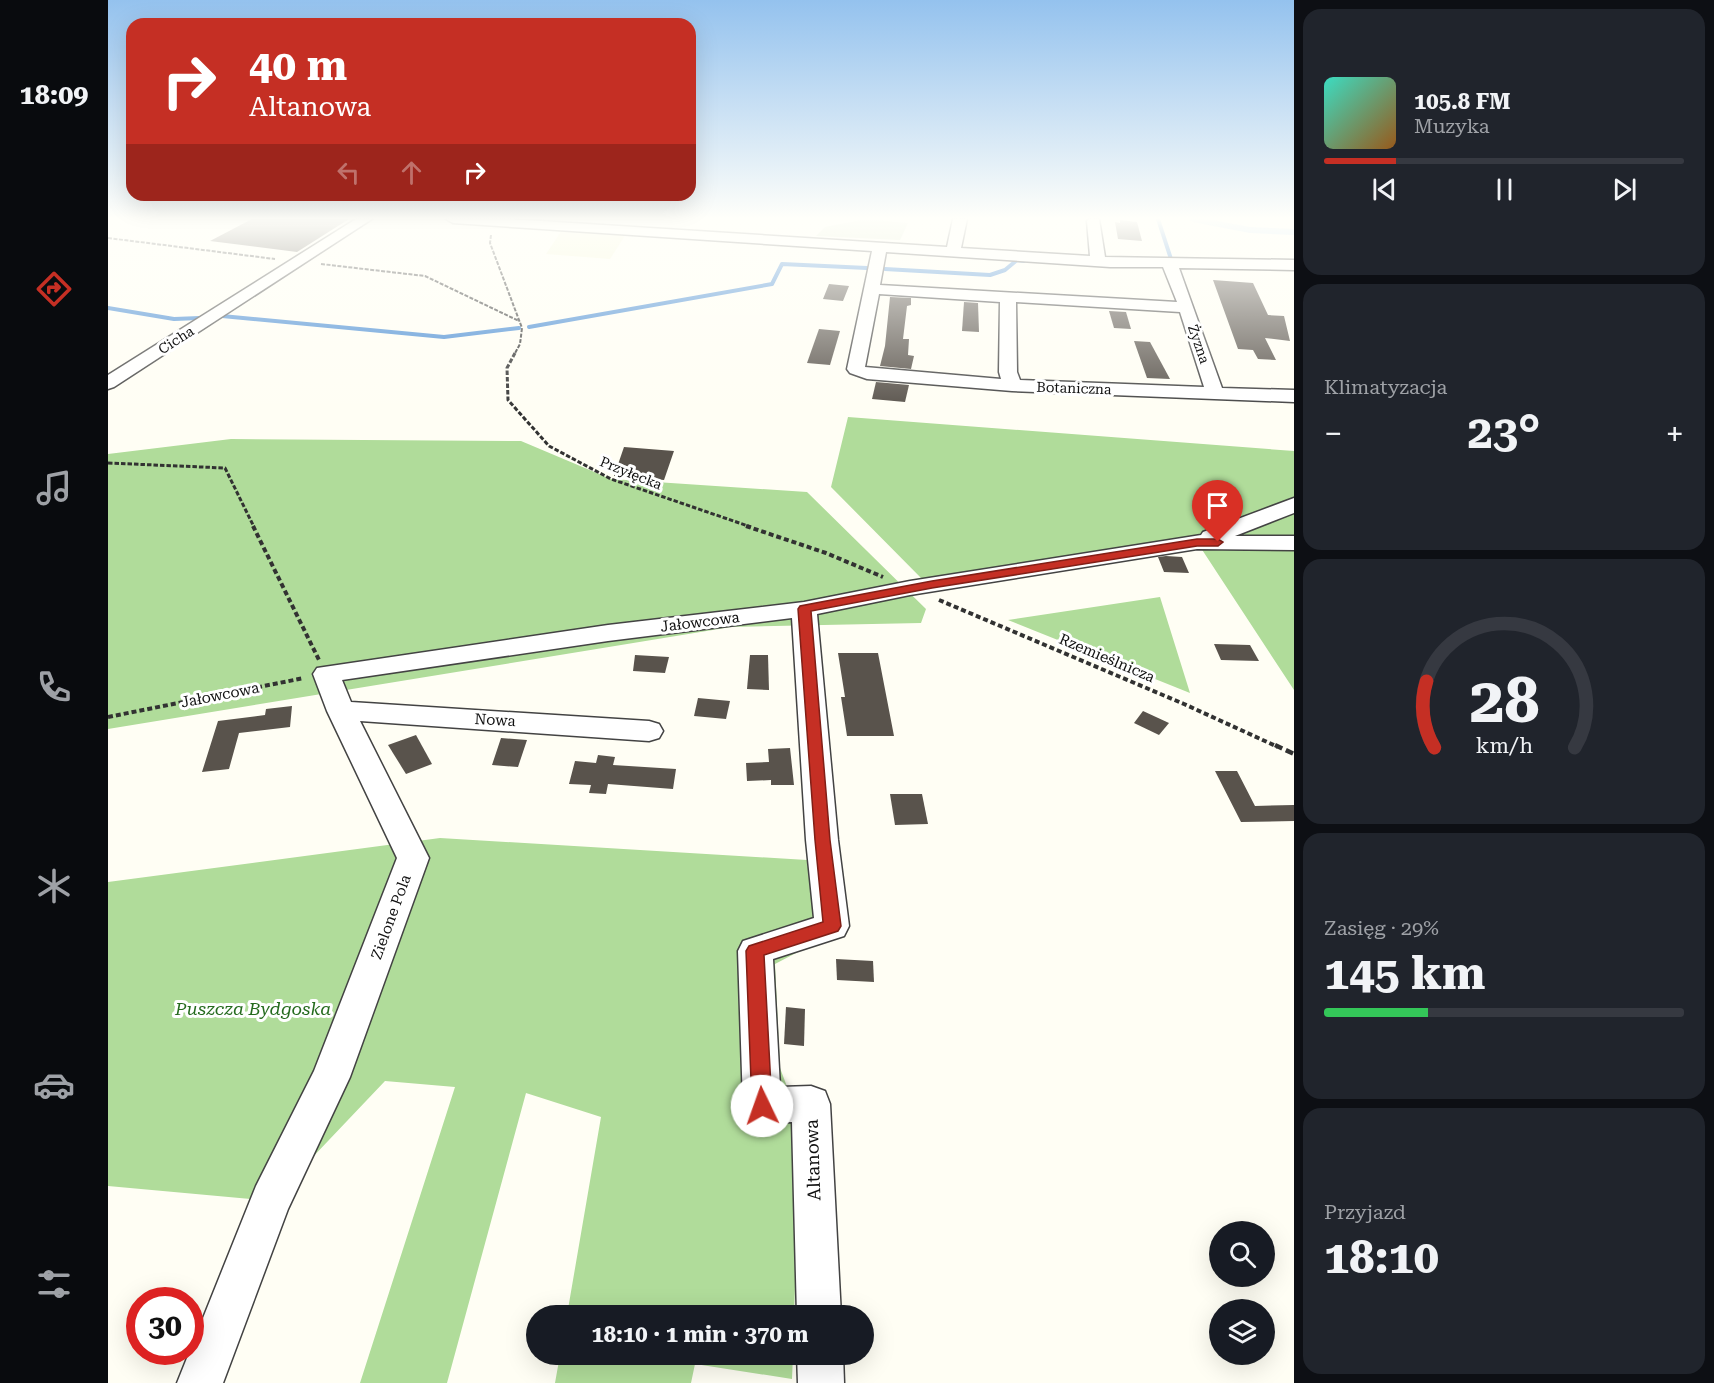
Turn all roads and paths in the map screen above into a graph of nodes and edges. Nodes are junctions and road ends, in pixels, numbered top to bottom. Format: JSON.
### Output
{"nodes":[{"id":1,"x":264,"y":284,"type":"edge"},
{"id":2,"x":506,"y":284,"type":"edge"},
{"id":3,"x":873,"y":284,"type":"edge"},
{"id":4,"x":1178,"y":284,"type":"edge"},
{"id":5,"x":872,"y":289,"type":"junction"},
{"id":6,"x":1008,"y":298,"type":"junction"},
{"id":7,"x":1187,"y":308,"type":"junction"},
{"id":8,"x":108,"y":383,"type":"edge"},
{"id":9,"x":1012,"y":386,"type":"junction"},
{"id":10,"x":1215,"y":393,"type":"junction"},
{"id":11,"x":1294,"y":396,"type":"edge"},
{"id":12,"x":108,"y":463,"type":"edge"},
{"id":13,"x":1294,"y":506,"type":"edge"},
{"id":14,"x":1197,"y":542,"type":"junction"},
{"id":15,"x":1294,"y":543,"type":"edge"},
{"id":16,"x":910,"y":588,"type":"junction"},
{"id":17,"x":804,"y":609,"type":"junction"},
{"id":18,"x":326,"y":674,"type":"junction"},
{"id":19,"x":341,"y":711,"type":"junction"},
{"id":20,"x":108,"y":717,"type":"edge"},
{"id":21,"x":649,"y":731,"type":"dead end"},
{"id":22,"x":1294,"y":754,"type":"edge"},
{"id":23,"x":819,"y":1305,"type":"edge"},
{"id":24,"x":820,"y":1365,"type":"edge"},
{"id":25,"x":200,"y":1383,"type":"edge"},
{"id":26,"x":821,"y":1383,"type":"edge"}],
"edges":[{"from":1,"to":8,"type":"street","name":"Cicha"},
{"from":2,"to":16,"type":"path","name":"Przyłęcka"},
{"from":3,"to":5,"type":"street"},
{"from":4,"to":7,"type":"street","name":"Żyzna"},
{"from":5,"to":6,"type":"street"},
{"from":5,"to":9,"type":"street","name":"Botaniczna"},
{"from":6,"to":7,"type":"street"},
{"from":6,"to":9,"type":"street"},
{"from":7,"to":10,"type":"street","name":"Żyzna"},
{"from":9,"to":10,"type":"street","name":"Botaniczna"},
{"from":10,"to":11,"type":"street","name":"Botaniczna"},
{"from":12,"to":18,"type":"path"},
{"from":13,"to":14,"type":"street"},
{"from":14,"to":15,"type":"street","name":"Jałowcowa"},
{"from":14,"to":16,"type":"street","name":"Jałowcowa"},
{"from":16,"to":17,"type":"street","name":"Jałowcowa"},
{"from":16,"to":22,"type":"path","name":"Rzemieślnicza"},
{"from":17,"to":18,"type":"street","name":"Jałowcowa"},
{"from":17,"to":23,"type":"street","name":"Altanowa"},
{"from":18,"to":19,"type":"street","name":"Zielone Pola"},
{"from":18,"to":20,"type":"path","name":"Jałowcowa"},
{"from":19,"to":21,"type":"street","name":"Nowa"},
{"from":19,"to":25,"type":"street","name":"Zielone Pola"},
{"from":24,"to":26,"type":"street"}]}
